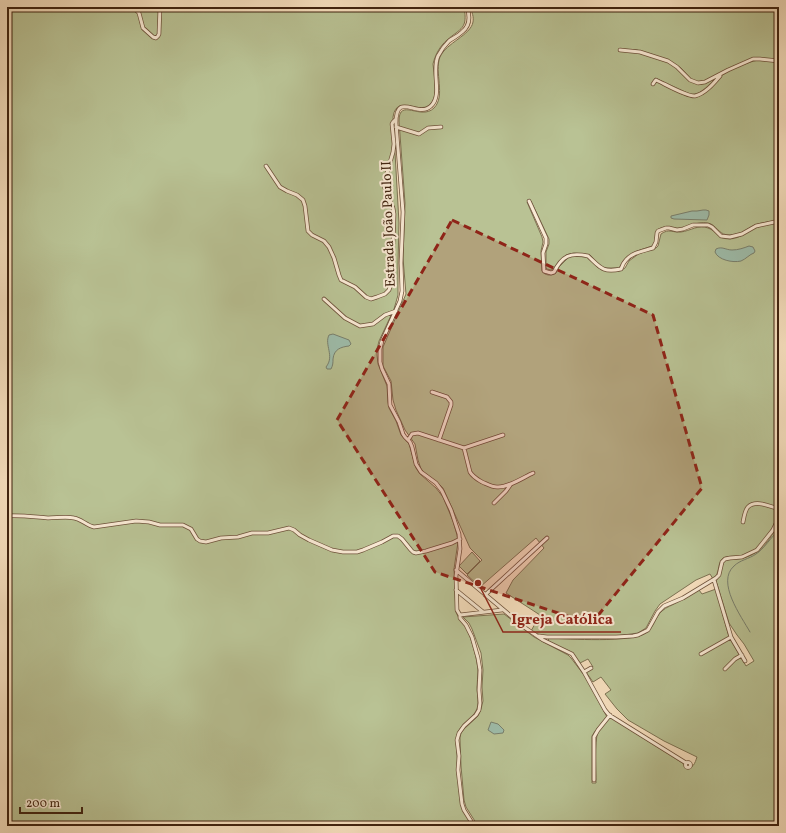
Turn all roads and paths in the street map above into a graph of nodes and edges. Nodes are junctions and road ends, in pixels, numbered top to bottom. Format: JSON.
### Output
{"nodes":[{"id":1,"x":133,"y":7,"type":"edge"},
{"id":2,"x":160,"y":7,"type":"edge"},
{"id":3,"x":467,"y":7,"type":"edge"},
{"id":4,"x":620,"y":50,"type":"dead end"},
{"id":5,"x":779,"y":61,"type":"edge"},
{"id":6,"x":720,"y":75,"type":"junction"},
{"id":7,"x":653,"y":84,"type":"dead end"},
{"id":8,"x":396,"y":119,"type":"junction"},
{"id":9,"x":396,"y":127,"type":"junction"},
{"id":10,"x":442,"y":127,"type":"dead end"},
{"id":11,"x":266,"y":166,"type":"dead end"},
{"id":12,"x":529,"y":201,"type":"dead end"},
{"id":13,"x":779,"y":221,"type":"edge"},
{"id":14,"x":324,"y":299,"type":"dead end"},
{"id":15,"x":396,"y":310,"type":"junction"},
{"id":16,"x":432,"y":392,"type":"dead end"},
{"id":17,"x":503,"y":435,"type":"dead end"},
{"id":18,"x":408,"y":440,"type":"junction"},
{"id":19,"x":439,"y":440,"type":"junction"},
{"id":20,"x":464,"y":448,"type":"junction"},
{"id":21,"x":533,"y":473,"type":"dead end"},
{"id":22,"x":511,"y":484,"type":"junction"},
{"id":23,"x":494,"y":503,"type":"dead end"},
{"id":24,"x":779,"y":509,"type":"edge"},
{"id":25,"x":7,"y":516,"type":"edge"},
{"id":26,"x":779,"y":518,"type":"edge"},
{"id":27,"x":743,"y":522,"type":"dead end"},
{"id":28,"x":547,"y":538,"type":"dead end"},
{"id":29,"x":460,"y":539,"type":"junction"},
{"id":30,"x":456,"y":570,"type":"junction"},
{"id":31,"x":714,"y":580,"type":"junction"},
{"id":32,"x":456,"y":590,"type":"junction"},
{"id":33,"x":485,"y":594,"type":"junction"},
{"id":34,"x":503,"y":610,"type":"junction"},
{"id":35,"x":483,"y":612,"type":"junction"},
{"id":36,"x":460,"y":615,"type":"junction"},
{"id":37,"x":535,"y":634,"type":"junction"},
{"id":38,"x":731,"y":636,"type":"junction"},
{"id":39,"x":701,"y":654,"type":"dead end"},
{"id":40,"x":742,"y":655,"type":"junction"},
{"id":41,"x":745,"y":661,"type":"dead end"},
{"id":42,"x":591,"y":668,"type":"dead end"},
{"id":43,"x":725,"y":669,"type":"dead end"},
{"id":44,"x":584,"y":672,"type":"junction"},
{"id":45,"x":610,"y":715,"type":"junction"},
{"id":46,"x":686,"y":763,"type":"dead end"},
{"id":47,"x":594,"y":780,"type":"dead end"},
{"id":48,"x":474,"y":826,"type":"edge"}],
"edges":[{"from":1,"to":2,"type":"street"},
{"from":3,"to":8,"type":"street"},
{"from":4,"to":6,"type":"street"},
{"from":5,"to":6,"type":"street"},
{"from":6,"to":7,"type":"street"},
{"from":8,"to":9,"type":"street","name":"Estrada João Paulo II"},
{"from":8,"to":11,"type":"street"},
{"from":9,"to":10,"type":"street"},
{"from":9,"to":15,"type":"street","name":"Estrada João Paulo II"},
{"from":12,"to":13,"type":"street"},
{"from":14,"to":15,"type":"street"},
{"from":15,"to":18,"type":"street","name":"Estrada João Paulo II"},
{"from":16,"to":19,"type":"street"},
{"from":17,"to":20,"type":"street"},
{"from":18,"to":19,"type":"street"},
{"from":18,"to":29,"type":"street","name":"Estrada João Paulo II"},
{"from":19,"to":20,"type":"street"},
{"from":20,"to":22,"type":"street"},
{"from":21,"to":22,"type":"street"},
{"from":22,"to":23,"type":"street"},
{"from":24,"to":27,"type":"street"},
{"from":25,"to":29,"type":"street"},
{"from":26,"to":31,"type":"street"},
{"from":28,"to":33,"type":"street"},
{"from":29,"to":30,"type":"street","name":"Estrada João Paulo II"},
{"from":30,"to":32,"type":"street","name":"Estrada João Paulo II"},
{"from":30,"to":33,"type":"street"},
{"from":31,"to":37,"type":"street"},
{"from":31,"to":38,"type":"street"},
{"from":32,"to":35,"type":"street"},
{"from":32,"to":36,"type":"street","name":"Estrada João Paulo II"},
{"from":33,"to":34,"type":"street"},
{"from":34,"to":35,"type":"street"},
{"from":34,"to":37,"type":"street"},
{"from":35,"to":36,"type":"street"},
{"from":36,"to":48,"type":"street","name":"Estrada João Paulo II"},
{"from":37,"to":44,"type":"street"},
{"from":38,"to":39,"type":"street"},
{"from":38,"to":40,"type":"street"},
{"from":40,"to":41,"type":"street"},
{"from":40,"to":43,"type":"street"},
{"from":42,"to":44,"type":"street"},
{"from":44,"to":45,"type":"street"},
{"from":45,"to":46,"type":"street"},
{"from":45,"to":47,"type":"street"}]}
